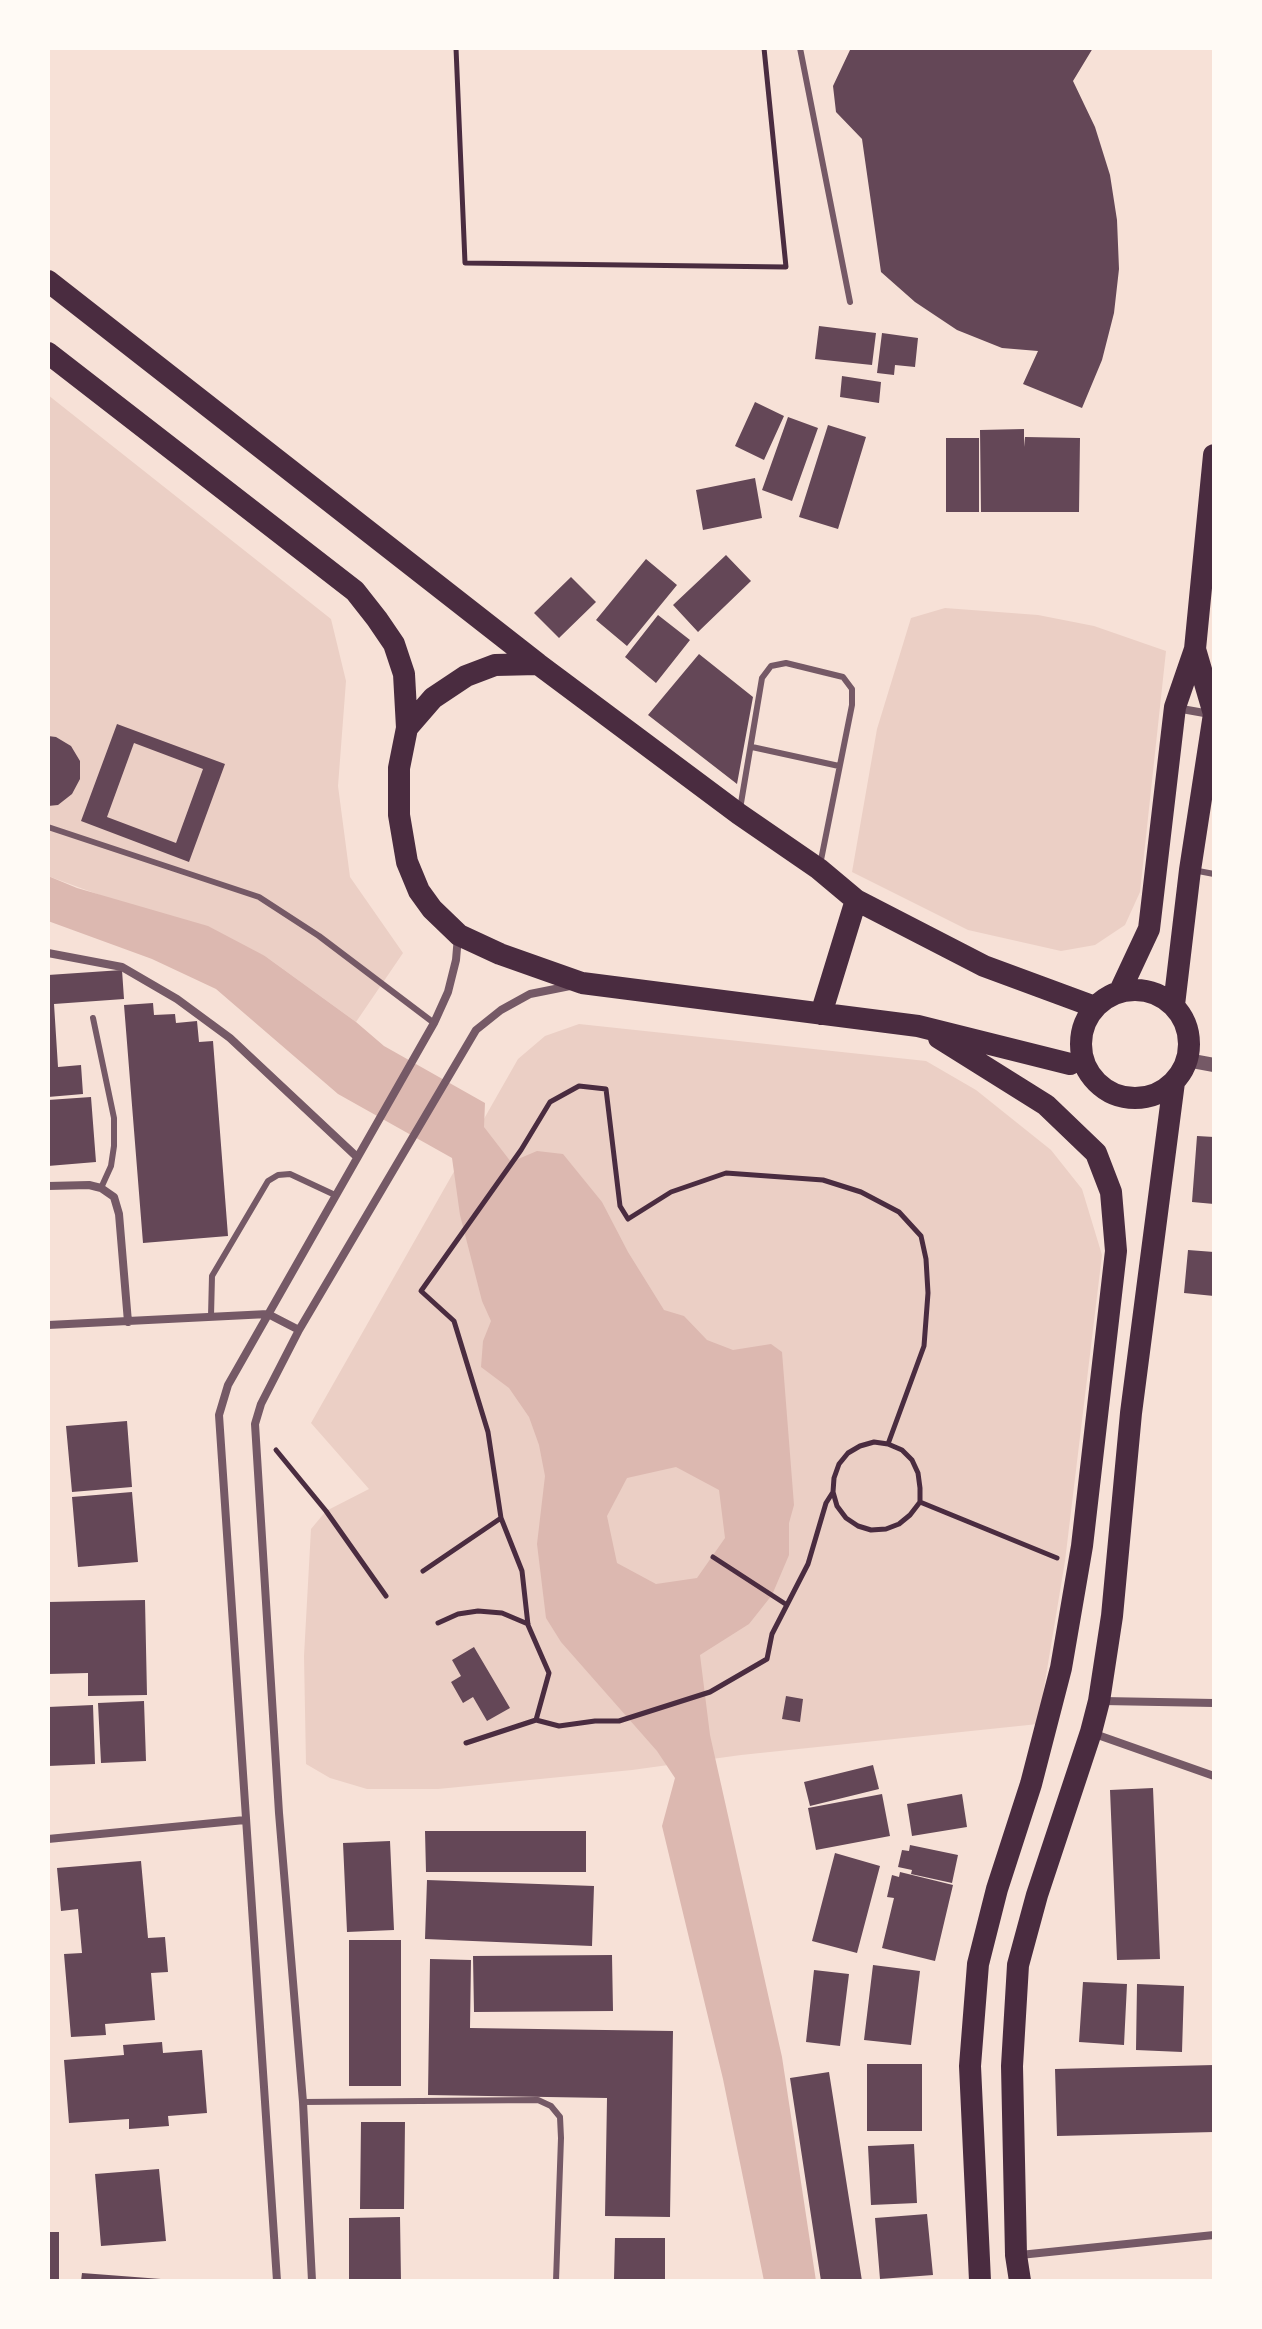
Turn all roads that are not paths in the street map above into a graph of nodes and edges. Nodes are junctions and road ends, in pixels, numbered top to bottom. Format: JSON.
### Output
{"nodes":[{"id":1,"x":800,"y":48,"type":"edge"},
{"id":2,"x":48,"y":281,"type":"edge"},
{"id":3,"x":850,"y":302,"type":"dead end"},
{"id":4,"x":48,"y":353,"type":"edge"},
{"id":5,"x":1214,"y":455,"type":"edge"},
{"id":6,"x":1195,"y":649,"type":"junction"},
{"id":7,"x":538,"y":664,"type":"junction"},
{"id":8,"x":1175,"y":707,"type":"junction"},
{"id":9,"x":1214,"y":714,"type":"edge"},
{"id":10,"x":407,"y":728,"type":"junction"},
{"id":11,"x":752,"y":747,"type":"junction"},
{"id":12,"x":839,"y":766,"type":"junction"},
{"id":13,"x":739,"y":814,"type":"junction"},
{"id":14,"x":48,"y":827,"type":"edge"},
{"id":15,"x":819,"y":869,"type":"junction"},
{"id":16,"x":1190,"y":870,"type":"junction"},
{"id":17,"x":1214,"y":874,"type":"edge"},
{"id":18,"x":856,"y":900,"type":"junction"},
{"id":19,"x":459,"y":935,"type":"junction"},
{"id":20,"x":48,"y":953,"type":"edge"},
{"id":21,"x":582,"y":983,"type":"junction"},
{"id":22,"x":1120,"y":991,"type":"junction"},
{"id":23,"x":1174,"y":1005,"type":"junction"},
{"id":24,"x":1095,"y":1007,"type":"junction"},
{"id":25,"x":821,"y":1014,"type":"junction"},
{"id":26,"x":93,"y":1018,"type":"dead end"},
{"id":27,"x":434,"y":1023,"type":"junction"},
{"id":28,"x":918,"y":1026,"type":"junction"},
{"id":29,"x":1187,"y":1060,"type":"junction"},
{"id":30,"x":1070,"y":1064,"type":"dead end"},
{"id":31,"x":1214,"y":1065,"type":"edge"},
{"id":32,"x":1174,"y":1082,"type":"junction"},
{"id":33,"x":357,"y":1157,"type":"junction"},
{"id":34,"x":48,"y":1186,"type":"edge"},
{"id":35,"x":101,"y":1188,"type":"junction"},
{"id":36,"x":335,"y":1195,"type":"junction"},
{"id":37,"x":268,"y":1314,"type":"junction"},
{"id":38,"x":211,"y":1316,"type":"junction"},
{"id":39,"x":128,"y":1322,"type":"junction"},
{"id":40,"x":48,"y":1325,"type":"edge"},
{"id":41,"x":299,"y":1330,"type":"junction"},
{"id":42,"x":1099,"y":1701,"type":"junction"},
{"id":43,"x":1214,"y":1703,"type":"edge"},
{"id":44,"x":1091,"y":1732,"type":"junction"},
{"id":45,"x":1214,"y":1776,"type":"edge"},
{"id":46,"x":245,"y":1820,"type":"junction"},
{"id":47,"x":48,"y":1839,"type":"edge"},
{"id":48,"x":303,"y":2102,"type":"junction"},
{"id":49,"x":1214,"y":2235,"type":"edge"},
{"id":50,"x":1016,"y":2255,"type":"junction"},
{"id":51,"x":277,"y":2281,"type":"edge"},
{"id":52,"x":312,"y":2281,"type":"edge"},
{"id":53,"x":556,"y":2281,"type":"edge"},
{"id":54,"x":980,"y":2281,"type":"edge"},
{"id":55,"x":1020,"y":2281,"type":"edge"}],
"edges":[{"from":1,"to":3,"type":"lane"},
{"from":2,"to":7,"type":"highway"},
{"from":4,"to":10,"type":"highway"},
{"from":5,"to":6,"type":"highway"},
{"from":6,"to":8,"type":"highway"},
{"from":6,"to":9,"type":"highway"},
{"from":7,"to":10,"type":"highway"},
{"from":7,"to":13,"type":"highway"},
{"from":8,"to":9,"type":"street"},
{"from":8,"to":22,"type":"highway"},
{"from":9,"to":16,"type":"highway"},
{"from":10,"to":19,"type":"highway"},
{"from":11,"to":12,"type":"lane"},
{"from":11,"to":12,"type":"lane"},
{"from":11,"to":13,"type":"lane"},
{"from":12,"to":15,"type":"lane"},
{"from":13,"to":15,"type":"highway"},
{"from":14,"to":27,"type":"lane"},
{"from":15,"to":18,"type":"highway"},
{"from":16,"to":17,"type":"lane"},
{"from":16,"to":23,"type":"highway"},
{"from":18,"to":24,"type":"highway"},
{"from":18,"to":25,"type":"highway"},
{"from":19,"to":21,"type":"highway"},
{"from":19,"to":27,"type":"street"},
{"from":20,"to":33,"type":"street"},
{"from":21,"to":25,"type":"highway"},
{"from":21,"to":41,"type":"street"},
{"from":22,"to":23,"type":"highway"},
{"from":22,"to":24,"type":"highway"},
{"from":23,"to":29,"type":"highway"},
{"from":24,"to":32,"type":"highway"},
{"from":25,"to":28,"type":"highway"},
{"from":26,"to":35,"type":"lane"},
{"from":27,"to":33,"type":"street"},
{"from":28,"to":30,"type":"highway"},
{"from":28,"to":54,"type":"highway"},
{"from":29,"to":31,"type":"street"},
{"from":29,"to":32,"type":"highway"},
{"from":32,"to":42,"type":"highway"},
{"from":33,"to":36,"type":"street"},
{"from":34,"to":35,"type":"street"},
{"from":35,"to":39,"type":"street"},
{"from":36,"to":37,"type":"street"},
{"from":36,"to":38,"type":"lane"},
{"from":37,"to":38,"type":"street"},
{"from":37,"to":41,"type":"street"},
{"from":37,"to":46,"type":"street"},
{"from":38,"to":39,"type":"street"},
{"from":39,"to":40,"type":"street"},
{"from":41,"to":48,"type":"street"},
{"from":42,"to":43,"type":"street"},
{"from":42,"to":44,"type":"highway"},
{"from":44,"to":45,"type":"street"},
{"from":44,"to":50,"type":"highway"},
{"from":46,"to":47,"type":"street"},
{"from":46,"to":51,"type":"street"},
{"from":48,"to":52,"type":"street"},
{"from":48,"to":53,"type":"lane"},
{"from":49,"to":50,"type":"street"},
{"from":50,"to":55,"type":"highway"}]}
